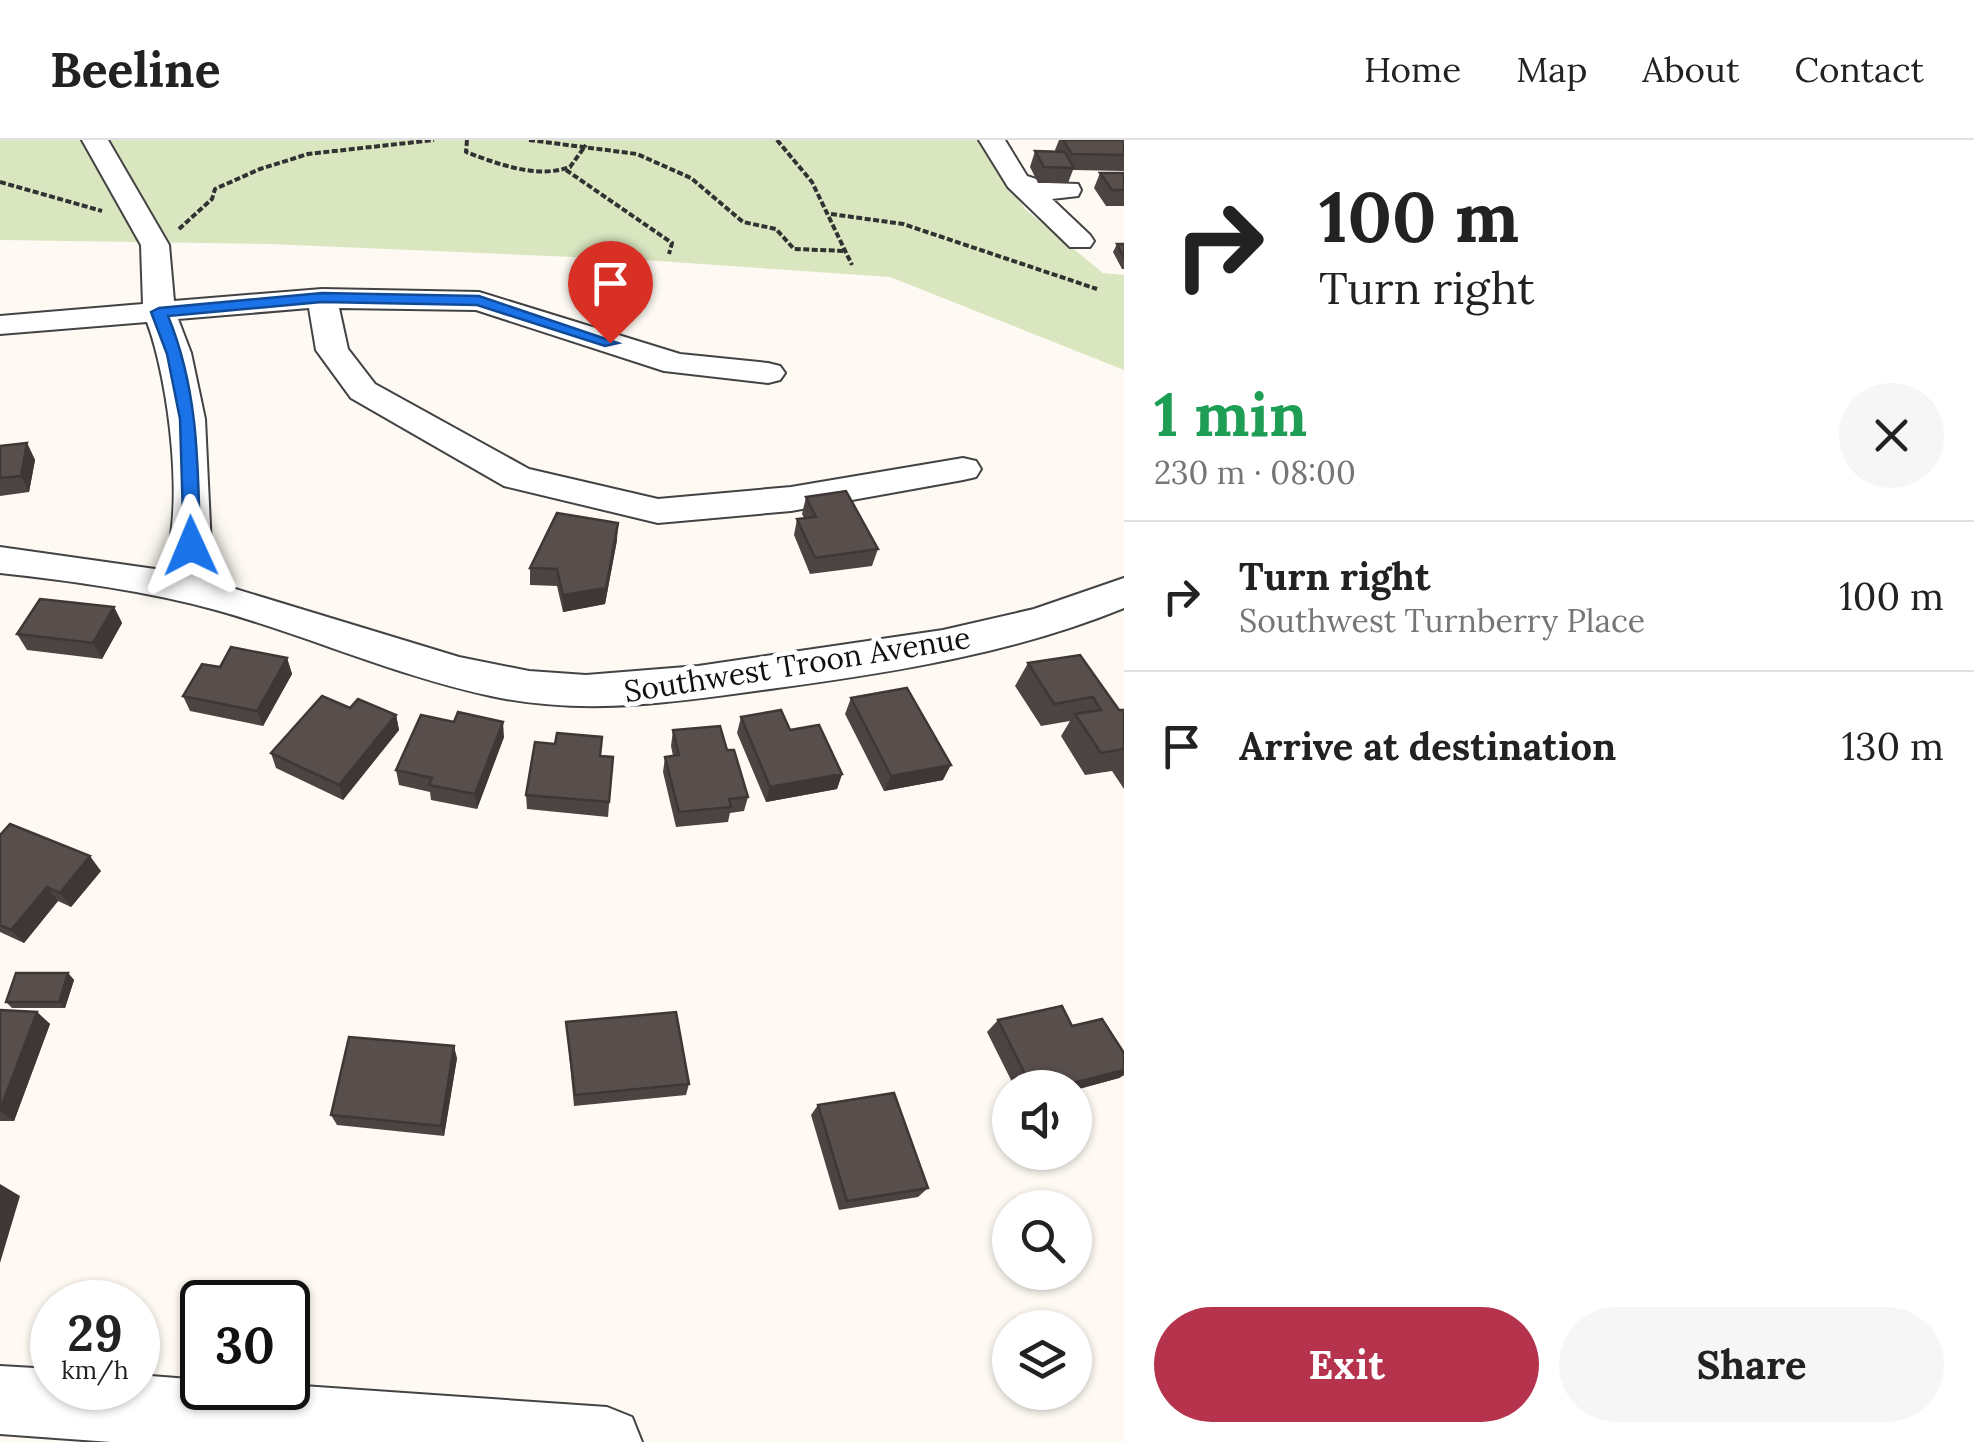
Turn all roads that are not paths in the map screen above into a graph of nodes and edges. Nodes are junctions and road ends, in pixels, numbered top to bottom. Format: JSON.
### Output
{"nodes":[{"id":1,"x":95,"y":140,"type":"edge"},
{"id":2,"x":992,"y":140,"type":"edge"},
{"id":3,"x":1017,"y":181,"type":"junction"},
{"id":4,"x":1068,"y":190,"type":"edge"},
{"id":5,"x":1080,"y":242,"type":"dead end"},
{"id":6,"x":322,"y":298,"type":"junction"},
{"id":7,"x":159,"y":312,"type":"junction"},
{"id":8,"x":0,"y":325,"type":"edge"},
{"id":9,"x":768,"y":372,"type":"dead end"},
{"id":10,"x":962,"y":469,"type":"dead end"},
{"id":11,"x":0,"y":560,"type":"edge"},
{"id":12,"x":175,"y":588,"type":"junction"},
{"id":13,"x":1124,"y":592,"type":"edge"},
{"id":14,"x":0,"y":1400,"type":"edge"},
{"id":15,"x":607,"y":1442,"type":"edge"}],
"edges":[{"from":1,"to":7,"type":"street"},
{"from":2,"to":3,"type":"street"},
{"from":3,"to":4,"type":"street"},
{"from":3,"to":5,"type":"street"},
{"from":6,"to":7,"type":"street"},
{"from":6,"to":9,"type":"street"},
{"from":6,"to":10,"type":"street"},
{"from":7,"to":8,"type":"street"},
{"from":7,"to":12,"type":"street"},
{"from":11,"to":12,"type":"street","name":"Southwest Troon Avenue"},
{"from":12,"to":13,"type":"street","name":"Southwest Troon Avenue"},
{"from":14,"to":15,"type":"street"}]}
